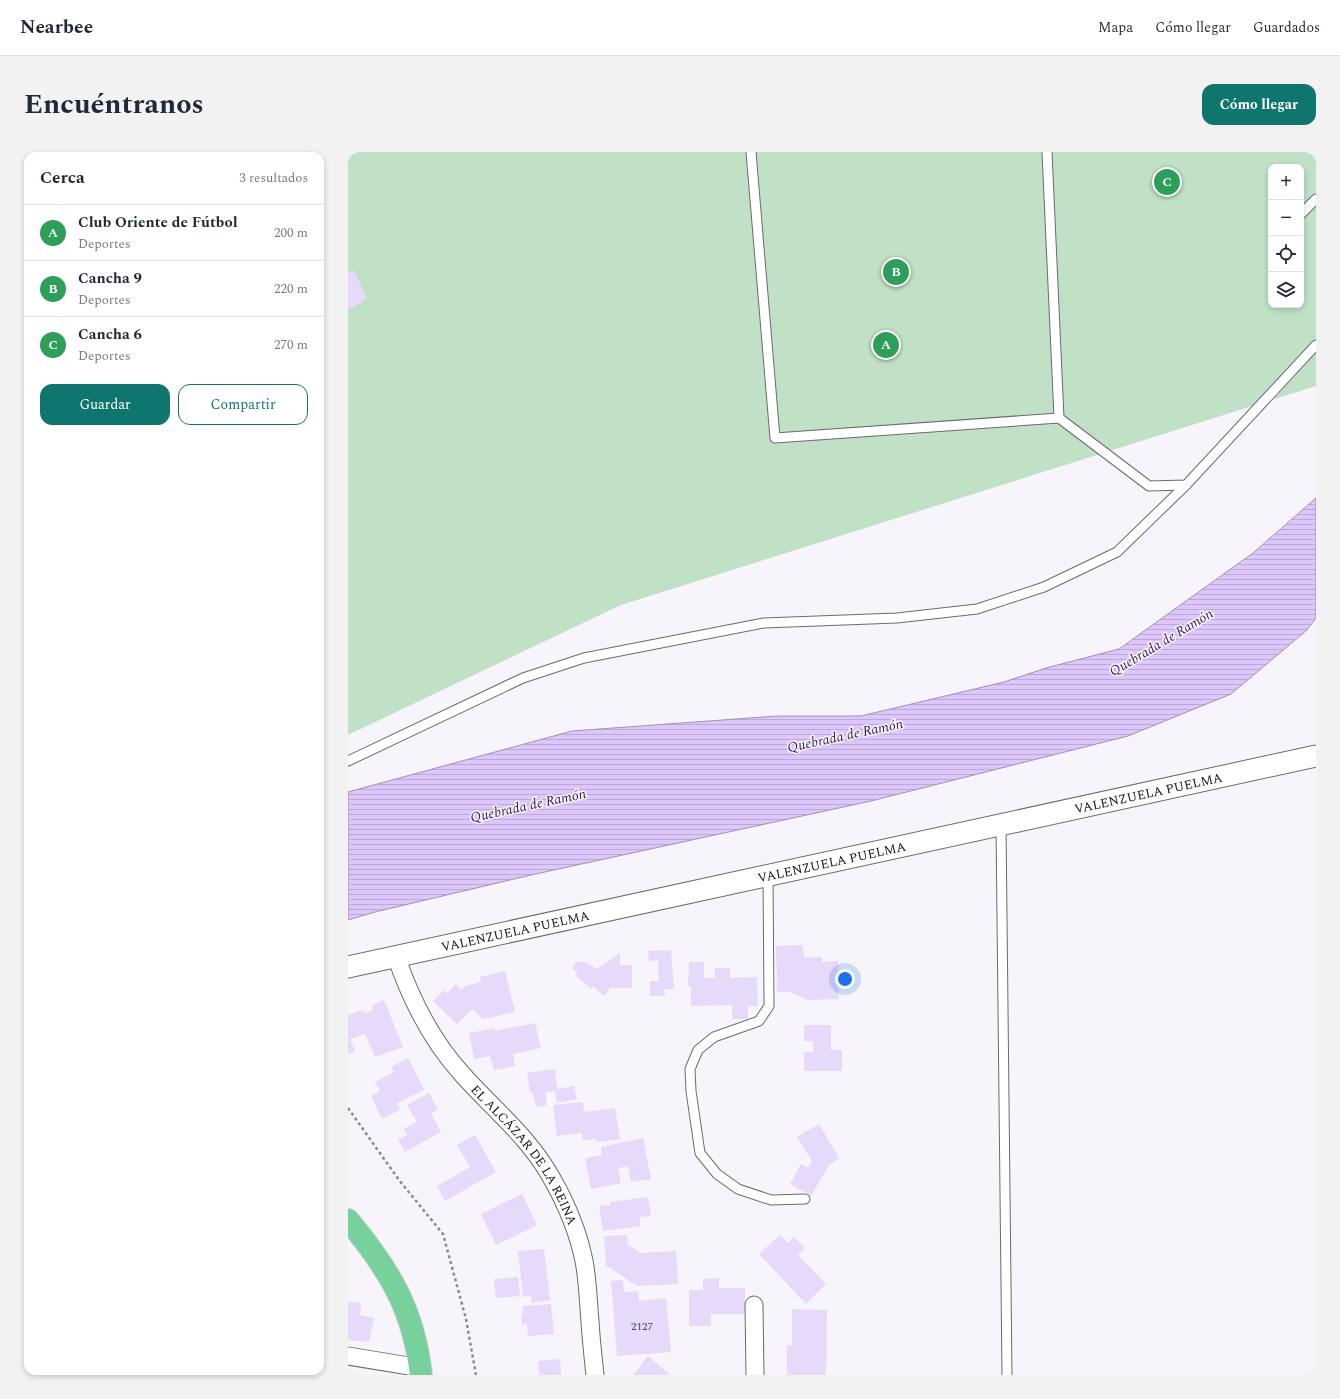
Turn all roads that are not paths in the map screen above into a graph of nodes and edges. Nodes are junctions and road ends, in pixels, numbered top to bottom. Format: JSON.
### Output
{"nodes":[{"id":1,"x":751,"y":152,"type":"edge"},
{"id":2,"x":1047,"y":152,"type":"edge"},
{"id":3,"x":1316,"y":199,"type":"edge"},
{"id":4,"x":1304,"y":211,"type":"edge"},
{"id":5,"x":1316,"y":345,"type":"edge"},
{"id":6,"x":1059,"y":418,"type":"junction"},
{"id":7,"x":1186,"y":485,"type":"junction"},
{"id":8,"x":1316,"y":756,"type":"edge"},
{"id":9,"x":348,"y":761,"type":"edge"},
{"id":10,"x":1001,"y":825,"type":"junction"},
{"id":11,"x":768,"y":875,"type":"junction"},
{"id":12,"x":396,"y":956,"type":"junction"},
{"id":13,"x":348,"y":967,"type":"edge"},
{"id":14,"x":805,"y":1199,"type":"dead end"},
{"id":15,"x":348,"y":1220,"type":"edge"},
{"id":16,"x":754,"y":1305,"type":"dead end"},
{"id":17,"x":348,"y":1356,"type":"edge"},
{"id":18,"x":421,"y":1371,"type":"edge"},
{"id":19,"x":595,"y":1375,"type":"edge"},
{"id":20,"x":756,"y":1375,"type":"edge"},
{"id":21,"x":1007,"y":1375,"type":"edge"}],
"edges":[{"from":1,"to":6,"type":"lane"},
{"from":2,"to":6,"type":"lane"},
{"from":3,"to":4,"type":"lane"},
{"from":5,"to":7,"type":"lane"},
{"from":6,"to":7,"type":"lane"},
{"from":7,"to":9,"type":"lane"},
{"from":8,"to":10,"type":"street","name":"VALENZUELA PUELMA"},
{"from":10,"to":11,"type":"street","name":"VALENZUELA PUELMA"},
{"from":10,"to":21,"type":"lane"},
{"from":11,"to":12,"type":"street","name":"VALENZUELA PUELMA"},
{"from":11,"to":14,"type":"lane"},
{"from":12,"to":13,"type":"street","name":"VALENZUELA PUELMA"},
{"from":12,"to":19,"type":"street","name":"EL ALCÁZAR DE LA REINA"},
{"from":15,"to":18,"type":"main road"},
{"from":16,"to":20,"type":"street"},
{"from":17,"to":18,"type":"street"}]}
